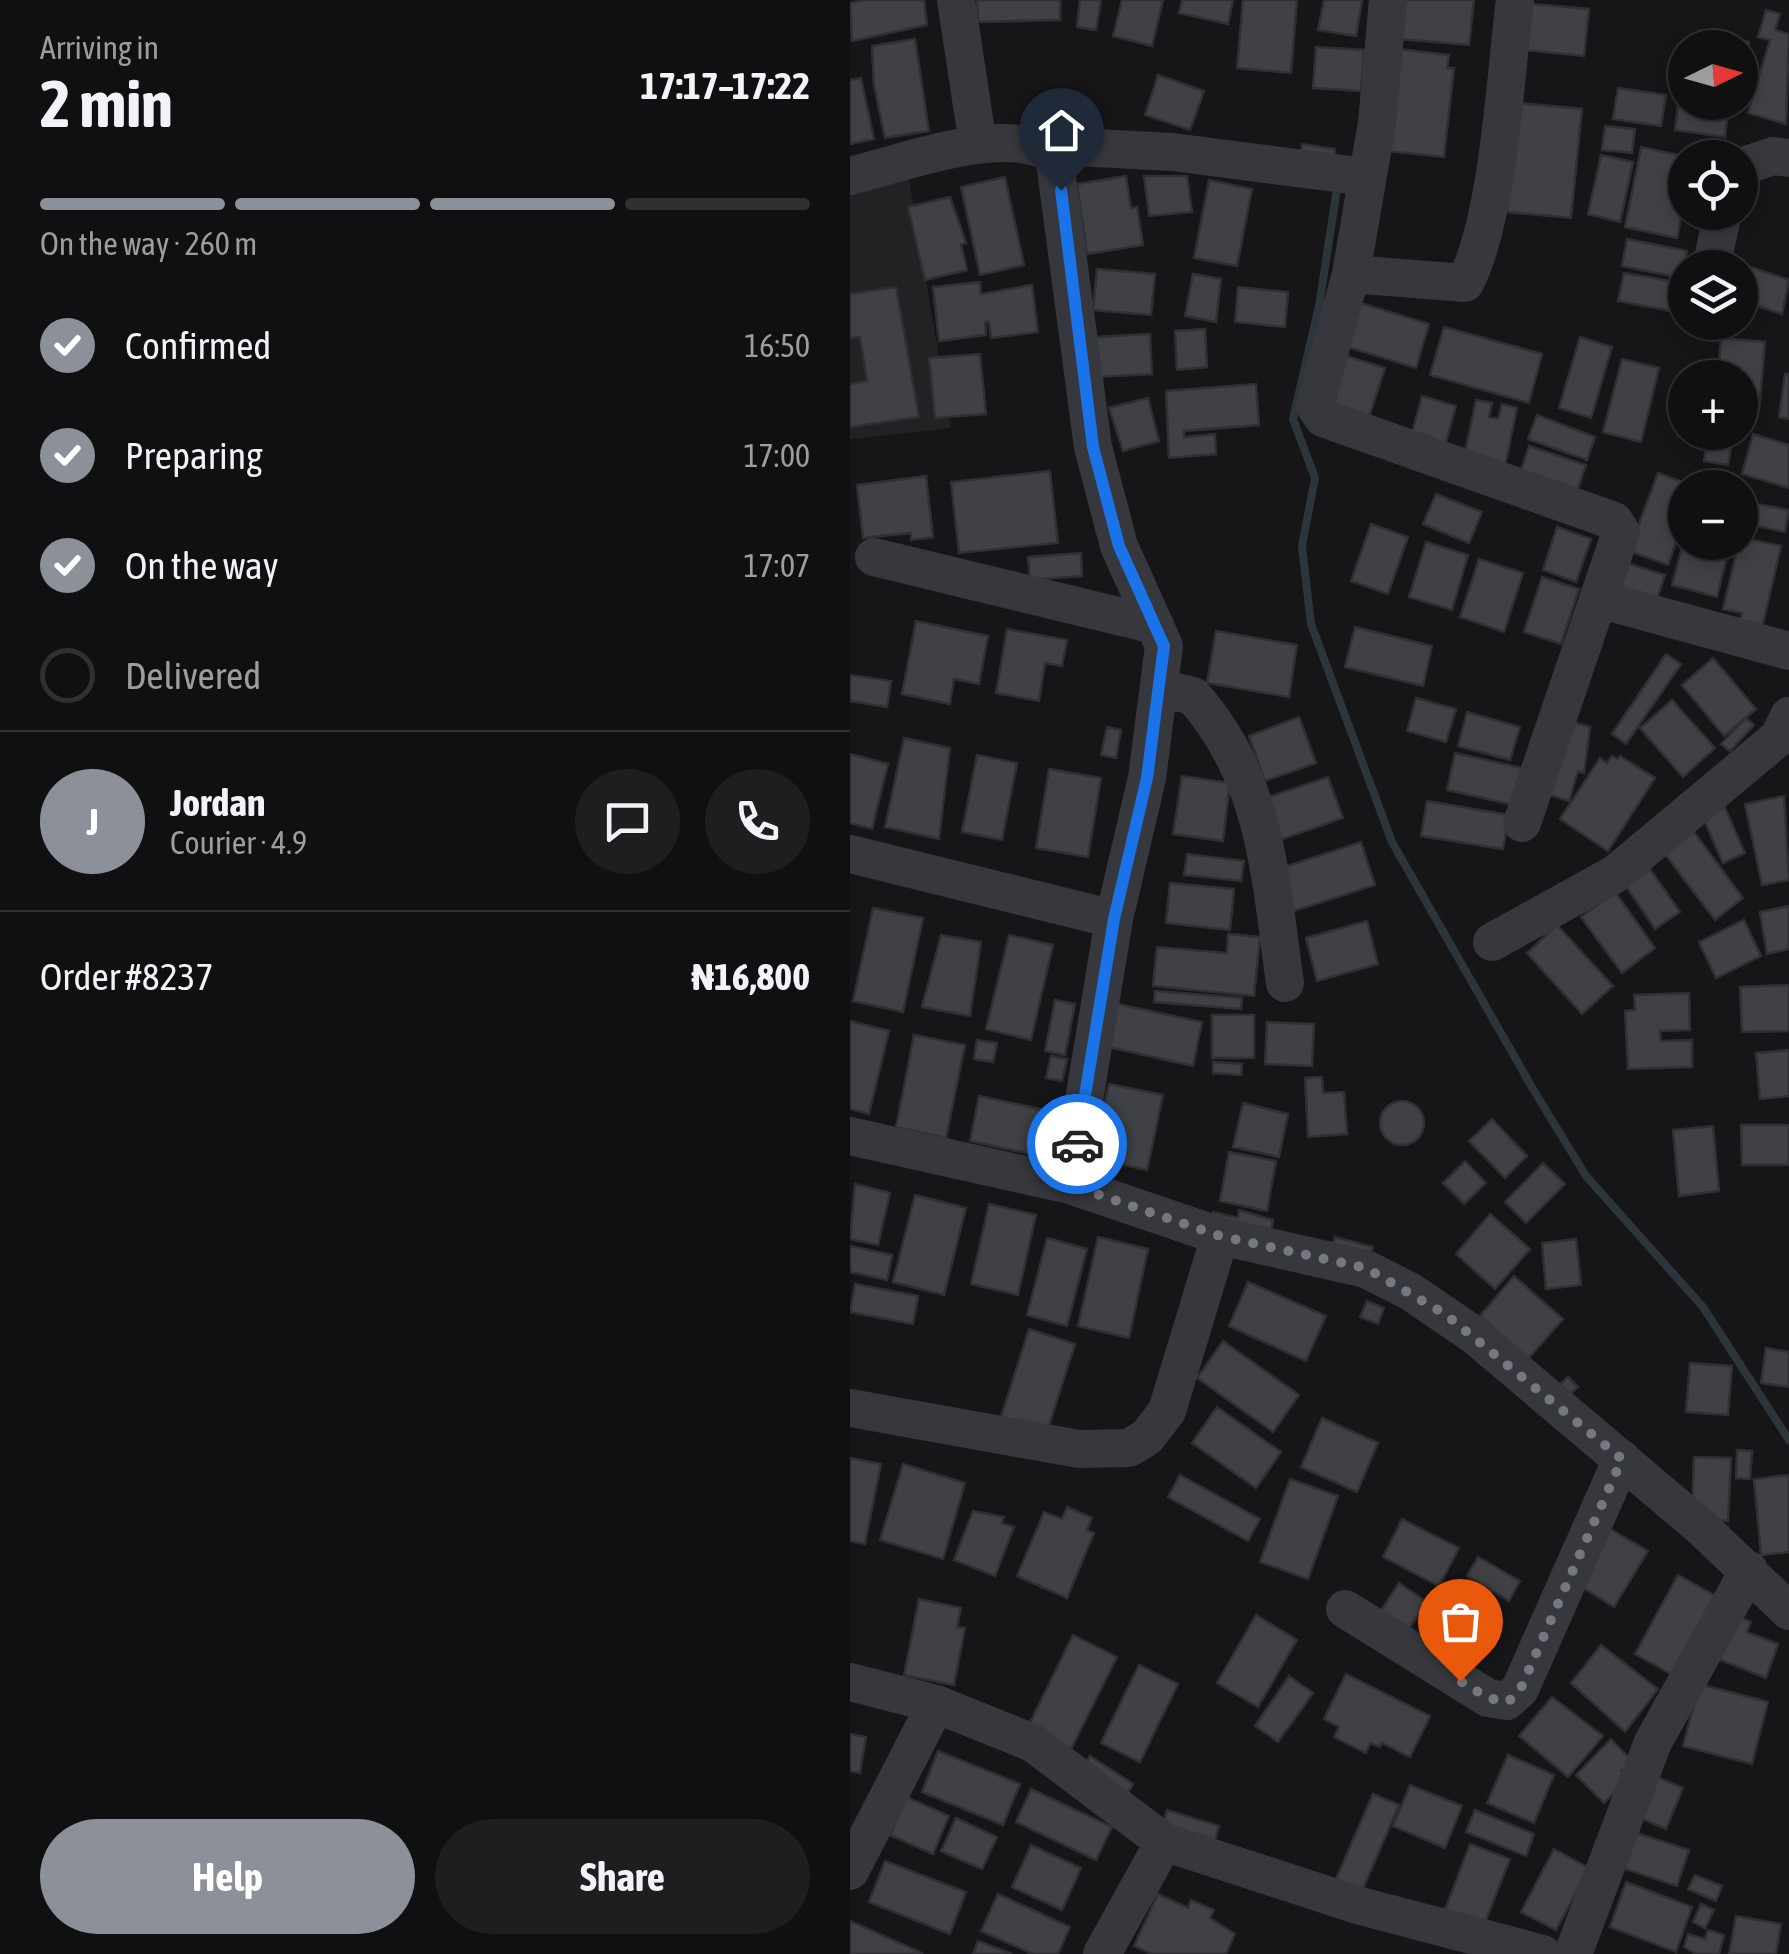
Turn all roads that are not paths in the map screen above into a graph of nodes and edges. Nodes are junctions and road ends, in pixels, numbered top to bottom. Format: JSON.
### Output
{"nodes":[{"id":1,"x":956,"y":0,"type":"edge"},
{"id":2,"x":1388,"y":0,"type":"edge"},
{"id":3,"x":1515,"y":0,"type":"edge"},
{"id":4,"x":978,"y":145,"type":"junction"},
{"id":5,"x":1038,"y":146,"type":"junction"},
{"id":6,"x":1789,"y":158,"type":"edge"},
{"id":7,"x":1758,"y":161,"type":"edge"},
{"id":8,"x":850,"y":176,"type":"edge"},
{"id":9,"x":1366,"y":177,"type":"junction"},
{"id":10,"x":1351,"y":274,"type":"junction"},
{"id":11,"x":874,"y":558,"type":"dead end"},
{"id":12,"x":1598,"y":599,"type":"junction"},
{"id":13,"x":1155,"y":626,"type":"junction"},
{"id":14,"x":1789,"y":652,"type":"edge"},
{"id":15,"x":1159,"y":688,"type":"junction"},
{"id":16,"x":1789,"y":716,"type":"edge"},
{"id":17,"x":1522,"y":823,"type":"dead end"},
{"id":18,"x":850,"y":854,"type":"edge"},
{"id":19,"x":1114,"y":919,"type":"junction"},
{"id":20,"x":1492,"y":942,"type":"dead end"},
{"id":21,"x":1285,"y":984,"type":"dead end"},
{"id":22,"x":850,"y":1136,"type":"edge"},
{"id":23,"x":1070,"y":1185,"type":"junction"},
{"id":24,"x":1220,"y":1236,"type":"junction"},
{"id":25,"x":850,"y":1408,"type":"edge"},
{"id":26,"x":1622,"y":1459,"type":"junction"},
{"id":27,"x":1749,"y":1570,"type":"junction"},
{"id":28,"x":1345,"y":1609,"type":"dead end"},
{"id":29,"x":1789,"y":1611,"type":"edge"},
{"id":30,"x":850,"y":1682,"type":"edge"},
{"id":31,"x":936,"y":1704,"type":"junction"},
{"id":32,"x":1164,"y":1842,"type":"junction"},
{"id":33,"x":850,"y":1871,"type":"edge"},
{"id":34,"x":1486,"y":1946,"type":"edge"},
{"id":35,"x":1102,"y":1954,"type":"edge"},
{"id":36,"x":1542,"y":1954,"type":"edge"},
{"id":37,"x":1573,"y":1954,"type":"edge"}],
"edges":[{"from":1,"to":4,"type":"street"},
{"from":2,"to":9,"type":"street"},
{"from":3,"to":10,"type":"street"},
{"from":4,"to":5,"type":"street"},
{"from":4,"to":8,"type":"street"},
{"from":5,"to":9,"type":"street"},
{"from":5,"to":13,"type":"street"},
{"from":6,"to":7,"type":"street"},
{"from":9,"to":10,"type":"street"},
{"from":10,"to":12,"type":"street"},
{"from":11,"to":13,"type":"street"},
{"from":12,"to":14,"type":"street"},
{"from":12,"to":17,"type":"street"},
{"from":13,"to":15,"type":"street"},
{"from":15,"to":19,"type":"street"},
{"from":15,"to":21,"type":"street"},
{"from":16,"to":20,"type":"street"},
{"from":18,"to":19,"type":"street"},
{"from":19,"to":23,"type":"street"},
{"from":22,"to":23,"type":"street"},
{"from":23,"to":24,"type":"street"},
{"from":24,"to":25,"type":"street"},
{"from":24,"to":26,"type":"street"},
{"from":26,"to":27,"type":"street"},
{"from":26,"to":28,"type":"street"},
{"from":27,"to":29,"type":"street"},
{"from":27,"to":37,"type":"street"},
{"from":30,"to":31,"type":"street"},
{"from":31,"to":32,"type":"street"},
{"from":31,"to":33,"type":"street"},
{"from":32,"to":34,"type":"street"},
{"from":32,"to":35,"type":"street"},
{"from":34,"to":36,"type":"street"}]}
